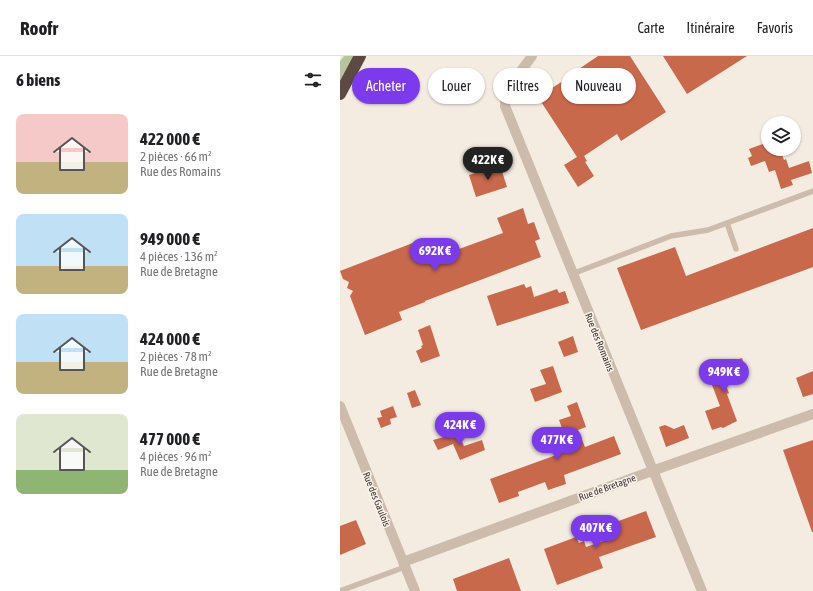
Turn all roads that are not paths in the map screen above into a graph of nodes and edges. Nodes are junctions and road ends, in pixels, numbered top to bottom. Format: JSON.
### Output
{"nodes":[{"id":1,"x":360,"y":56,"type":"edge"},
{"id":2,"x":532,"y":56,"type":"edge"},
{"id":3,"x":340,"y":94,"type":"edge"},
{"id":4,"x":813,"y":191,"type":"edge"},
{"id":5,"x":727,"y":223,"type":"junction"},
{"id":6,"x":736,"y":249,"type":"dead end"},
{"id":7,"x":572,"y":274,"type":"junction"},
{"id":8,"x":340,"y":406,"type":"edge"},
{"id":9,"x":813,"y":414,"type":"edge"},
{"id":10,"x":652,"y":470,"type":"junction"},
{"id":11,"x":404,"y":564,"type":"junction"},
{"id":12,"x":340,"y":590,"type":"edge"},
{"id":13,"x":415,"y":591,"type":"edge"},
{"id":14,"x":702,"y":591,"type":"edge"}],
"edges":[{"from":1,"to":3,"type":"highway"},
{"from":2,"to":7,"type":"street","name":"Rue des Romains"},
{"from":4,"to":5,"type":"lane"},
{"from":5,"to":6,"type":"lane"},
{"from":5,"to":7,"type":"lane"},
{"from":7,"to":10,"type":"street","name":"Rue des Romains"},
{"from":8,"to":11,"type":"street","name":"Rue des Gaulois"},
{"from":9,"to":10,"type":"street","name":"Rue de Bretagne"},
{"from":10,"to":11,"type":"street","name":"Rue de Bretagne"},
{"from":10,"to":14,"type":"street","name":"Rue des Romains"},
{"from":11,"to":12,"type":"lane"},
{"from":11,"to":13,"type":"street","name":"Rue des Gaulois"}]}
